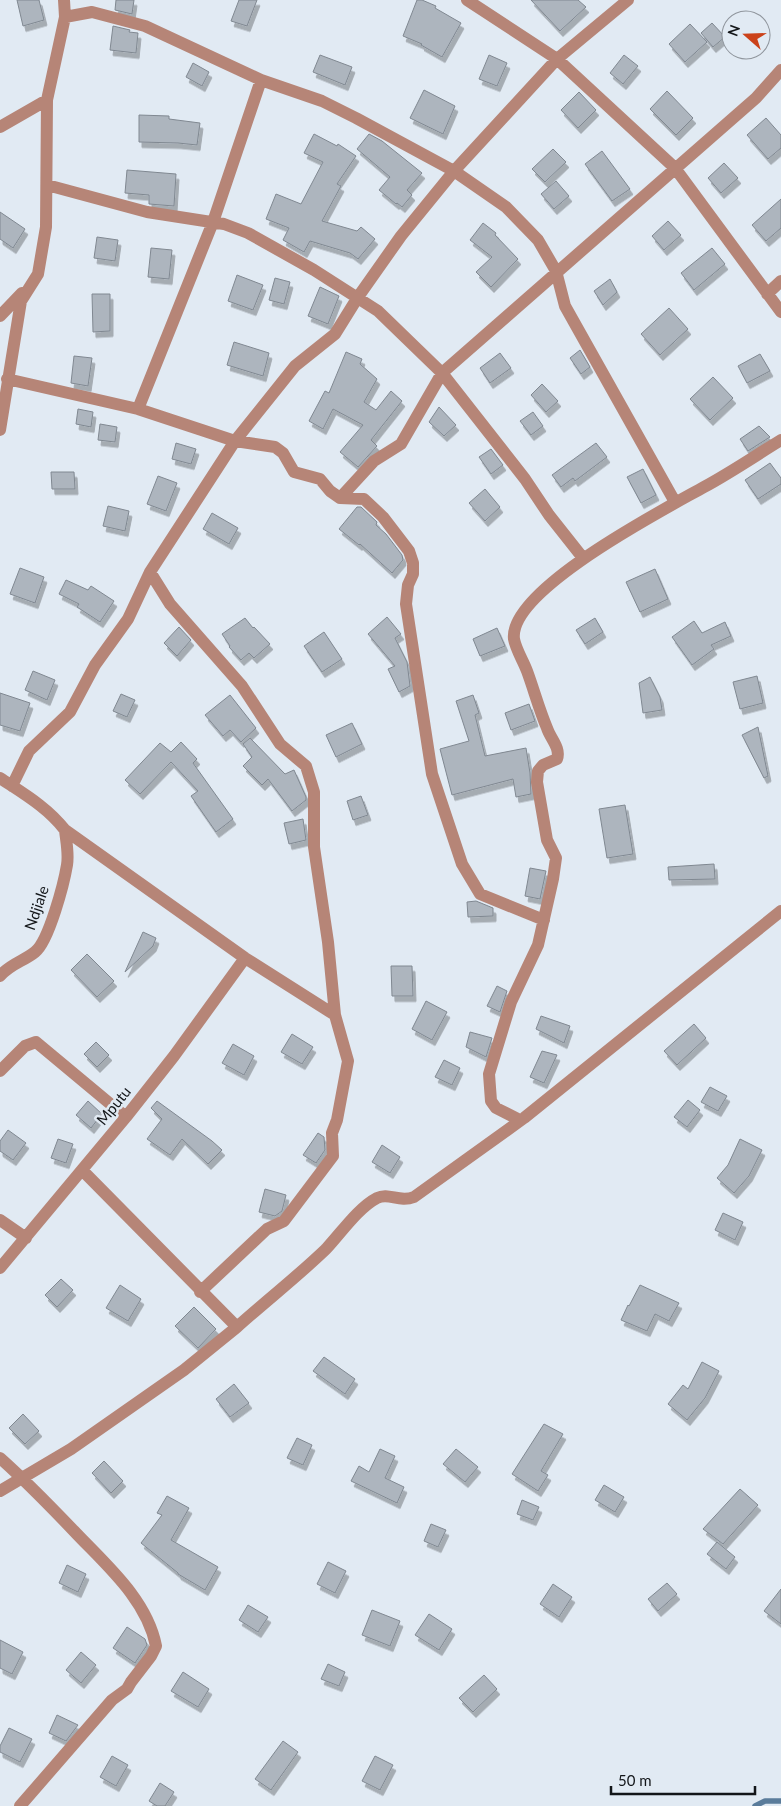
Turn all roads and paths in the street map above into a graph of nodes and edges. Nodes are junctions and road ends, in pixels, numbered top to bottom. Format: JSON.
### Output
{"nodes":[{"id":1,"x":64,"y":0,"type":"edge"},
{"id":2,"x":467,"y":0,"type":"edge"},
{"id":3,"x":628,"y":0,"type":"edge"},
{"id":4,"x":65,"y":17,"type":"junction"},
{"id":5,"x":557,"y":59,"type":"junction"},
{"id":6,"x":781,"y":70,"type":"edge"},
{"id":7,"x":261,"y":80,"type":"junction"},
{"id":8,"x":47,"y":100,"type":"junction"},
{"id":9,"x":0,"y":126,"type":"edge"},
{"id":10,"x":675,"y":168,"type":"junction"},
{"id":11,"x":454,"y":171,"type":"junction"},
{"id":12,"x":47,"y":185,"type":"junction"},
{"id":13,"x":213,"y":222,"type":"junction"},
{"id":14,"x":556,"y":271,"type":"junction"},
{"id":15,"x":38,"y":274,"type":"junction"},
{"id":16,"x":781,"y":281,"type":"edge"},
{"id":17,"x":767,"y":294,"type":"junction"},
{"id":18,"x":358,"y":297,"type":"junction"},
{"id":19,"x":781,"y":312,"type":"edge"},
{"id":20,"x":0,"y":316,"type":"edge"},
{"id":21,"x":442,"y":373,"type":"junction"},
{"id":22,"x":7,"y":379,"type":"junction"},
{"id":23,"x":138,"y":409,"type":"junction"},
{"id":24,"x":0,"y":430,"type":"edge"},
{"id":25,"x":781,"y":440,"type":"edge"},
{"id":26,"x":236,"y":441,"type":"junction"},
{"id":27,"x":340,"y":498,"type":"junction"},
{"id":28,"x":675,"y":502,"type":"junction"},
{"id":29,"x":583,"y":558,"type":"junction"},
{"id":30,"x":150,"y":572,"type":"junction"},
{"id":31,"x":0,"y":778,"type":"edge"},
{"id":32,"x":12,"y":786,"type":"junction"},
{"id":33,"x":65,"y":830,"type":"junction"},
{"id":34,"x":781,"y":911,"type":"edge"},
{"id":35,"x":544,"y":920,"type":"junction"},
{"id":36,"x":244,"y":958,"type":"junction"},
{"id":37,"x":0,"y":976,"type":"edge"},
{"id":38,"x":335,"y":1015,"type":"junction"},
{"id":39,"x":0,"y":1071,"type":"edge"},
{"id":40,"x":126,"y":1117,"type":"junction"},
{"id":41,"x":520,"y":1120,"type":"junction"},
{"id":42,"x":82,"y":1170,"type":"junction"},
{"id":43,"x":0,"y":1220,"type":"edge"},
{"id":44,"x":26,"y":1238,"type":"junction"},
{"id":45,"x":0,"y":1268,"type":"edge"},
{"id":46,"x":200,"y":1292,"type":"junction"},
{"id":47,"x":236,"y":1327,"type":"junction"},
{"id":48,"x":0,"y":1458,"type":"edge"},
{"id":49,"x":23,"y":1477,"type":"junction"},
{"id":50,"x":0,"y":1491,"type":"edge"},
{"id":51,"x":20,"y":1806,"type":"edge"}],
"edges":[{"from":1,"to":4,"type":"street"},
{"from":2,"to":5,"type":"street"},
{"from":3,"to":5,"type":"street"},
{"from":4,"to":7,"type":"street"},
{"from":4,"to":8,"type":"street"},
{"from":5,"to":10,"type":"street"},
{"from":5,"to":11,"type":"street"},
{"from":6,"to":10,"type":"street"},
{"from":7,"to":11,"type":"street"},
{"from":7,"to":13,"type":"street"},
{"from":8,"to":9,"type":"street"},
{"from":8,"to":12,"type":"street"},
{"from":10,"to":14,"type":"street"},
{"from":10,"to":17,"type":"street"},
{"from":11,"to":14,"type":"street"},
{"from":11,"to":18,"type":"street"},
{"from":12,"to":13,"type":"street"},
{"from":12,"to":15,"type":"street"},
{"from":13,"to":18,"type":"street"},
{"from":13,"to":23,"type":"street"},
{"from":14,"to":21,"type":"street"},
{"from":14,"to":28,"type":"street"},
{"from":15,"to":20,"type":"street"},
{"from":15,"to":22,"type":"street"},
{"from":16,"to":17,"type":"street"},
{"from":17,"to":19,"type":"street"},
{"from":18,"to":21,"type":"street"},
{"from":18,"to":26,"type":"street"},
{"from":21,"to":27,"type":"street"},
{"from":21,"to":29,"type":"street"},
{"from":22,"to":23,"type":"street"},
{"from":22,"to":24,"type":"street"},
{"from":23,"to":26,"type":"street"},
{"from":25,"to":28,"type":"street"},
{"from":26,"to":27,"type":"street"},
{"from":26,"to":30,"type":"street"},
{"from":27,"to":35,"type":"street"},
{"from":28,"to":29,"type":"street"},
{"from":29,"to":35,"type":"street"},
{"from":30,"to":32,"type":"street"},
{"from":30,"to":38,"type":"street"},
{"from":31,"to":32,"type":"street"},
{"from":32,"to":33,"type":"street"},
{"from":33,"to":36,"type":"street"},
{"from":33,"to":37,"type":"street","name":"Ndjiale"},
{"from":34,"to":41,"type":"street"},
{"from":35,"to":41,"type":"street"},
{"from":36,"to":38,"type":"street"},
{"from":36,"to":40,"type":"street","name":"Mputu"},
{"from":38,"to":46,"type":"street"},
{"from":39,"to":40,"type":"street"},
{"from":40,"to":42,"type":"street","name":"Mputu"},
{"from":41,"to":47,"type":"street"},
{"from":42,"to":44,"type":"street","name":"Mputu"},
{"from":42,"to":46,"type":"street"},
{"from":43,"to":44,"type":"street"},
{"from":44,"to":45,"type":"street","name":"Mputu"},
{"from":46,"to":47,"type":"street"},
{"from":47,"to":49,"type":"street"},
{"from":48,"to":49,"type":"street"},
{"from":49,"to":50,"type":"street"},
{"from":49,"to":51,"type":"street"}]}
